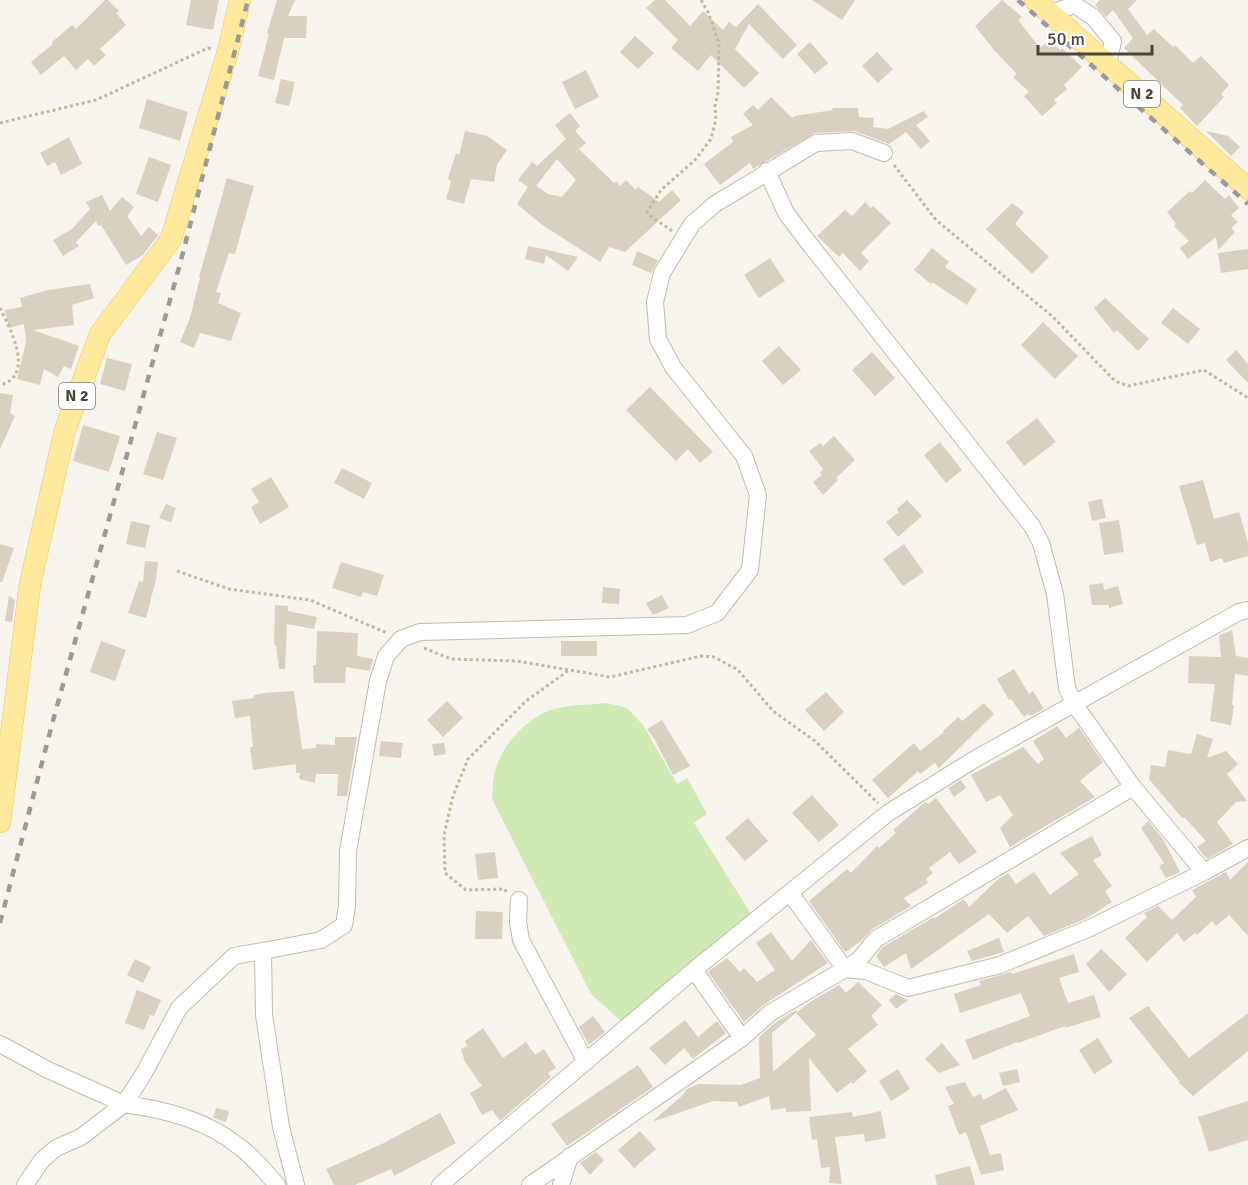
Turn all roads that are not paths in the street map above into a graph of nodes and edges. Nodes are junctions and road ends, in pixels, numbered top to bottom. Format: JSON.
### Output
{"nodes":[{"id":1,"x":240,"y":0,"type":"edge"},
{"id":2,"x":1042,"y":6,"type":"edge"},
{"id":3,"x":884,"y":153,"type":"road end"},
{"id":4,"x":767,"y":171,"type":"junction"},
{"id":5,"x":1248,"y":189,"type":"edge"},
{"id":6,"x":1248,"y":610,"type":"edge"},
{"id":7,"x":1075,"y":705,"type":"junction"},
{"id":8,"x":1133,"y":787,"type":"junction"},
{"id":9,"x":0,"y":822,"type":"edge"},
{"id":10,"x":1248,"y":848,"type":"edge"},
{"id":11,"x":1204,"y":873,"type":"junction"},
{"id":12,"x":790,"y":892,"type":"junction"},
{"id":13,"x":519,"y":900,"type":"dead end"},
{"id":14,"x":264,"y":951,"type":"junction"},
{"id":15,"x":844,"y":969,"type":"junction"},
{"id":16,"x":694,"y":970,"type":"junction"},
{"id":17,"x":741,"y":1038,"type":"junction"},
{"id":18,"x":0,"y":1044,"type":"edge"},
{"id":19,"x":586,"y":1062,"type":"junction"},
{"id":20,"x":124,"y":1104,"type":"junction"},
{"id":21,"x":570,"y":1156,"type":"junction"},
{"id":22,"x":25,"y":1185,"type":"edge"},
{"id":23,"x":277,"y":1185,"type":"edge"},
{"id":24,"x":296,"y":1185,"type":"edge"},
{"id":25,"x":440,"y":1185,"type":"edge"},
{"id":26,"x":530,"y":1185,"type":"edge"},
{"id":27,"x":561,"y":1185,"type":"edge"},
{"id":28,"x":573,"y":1185,"type":"edge"}],
"edges":[{"from":1,"to":9,"type":"main road","number":"N 2"},
{"from":2,"to":5,"type":"main road","number":"N 2"},
{"from":3,"to":4,"type":"street"},
{"from":4,"to":7,"type":"street"},
{"from":4,"to":14,"type":"street"},
{"from":6,"to":7,"type":"street"},
{"from":7,"to":8,"type":"street"},
{"from":7,"to":12,"type":"street"},
{"from":8,"to":11,"type":"street"},
{"from":8,"to":15,"type":"street"},
{"from":10,"to":11,"type":"street"},
{"from":11,"to":15,"type":"street"},
{"from":12,"to":15,"type":"street"},
{"from":12,"to":16,"type":"street"},
{"from":13,"to":19,"type":"street"},
{"from":14,"to":20,"type":"street"},
{"from":14,"to":24,"type":"street"},
{"from":15,"to":17,"type":"street"},
{"from":16,"to":17,"type":"street"},
{"from":16,"to":19,"type":"street"},
{"from":17,"to":21,"type":"street"},
{"from":18,"to":20,"type":"street"},
{"from":19,"to":25,"type":"street"},
{"from":20,"to":22,"type":"street"},
{"from":20,"to":23,"type":"street"},
{"from":21,"to":26,"type":"street"},
{"from":21,"to":27,"type":"street"},
{"from":21,"to":28,"type":"street"}]}
